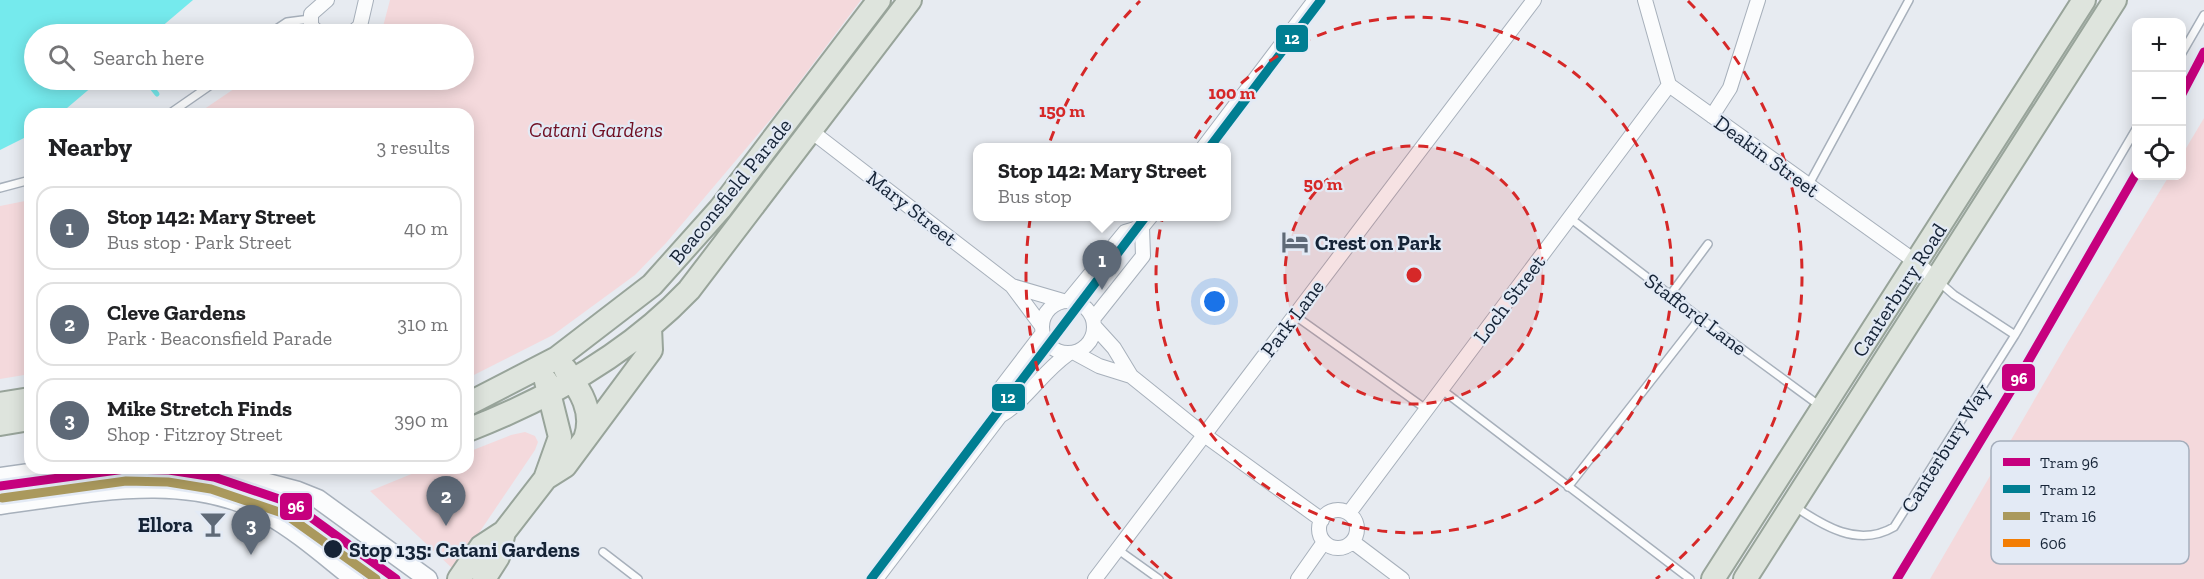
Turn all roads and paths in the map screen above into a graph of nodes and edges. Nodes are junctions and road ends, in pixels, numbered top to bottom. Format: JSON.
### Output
{"nodes":[{"id":1,"x":327,"y":0,"type":"edge"},
{"id":2,"x":366,"y":0,"type":"edge"},
{"id":3,"x":879,"y":0,"type":"edge"},
{"id":4,"x":910,"y":0,"type":"edge"},
{"id":5,"x":1315,"y":0,"type":"edge"},
{"id":6,"x":1534,"y":0,"type":"edge"},
{"id":7,"x":1645,"y":0,"type":"edge"},
{"id":8,"x":1758,"y":0,"type":"edge"},
{"id":9,"x":1909,"y":0,"type":"edge"},
{"id":10,"x":2084,"y":0,"type":"edge"},
{"id":11,"x":2115,"y":0,"type":"edge"},
{"id":12,"x":2204,"y":15,"type":"edge"},
{"id":13,"x":310,"y":19,"type":"junction"},
{"id":14,"x":284,"y":24,"type":"edge"},
{"id":15,"x":311,"y":24,"type":"edge"},
{"id":16,"x":360,"y":24,"type":"edge"},
{"id":17,"x":2186,"y":44,"type":"edge"},
{"id":18,"x":1670,"y":86,"type":"junction"},
{"id":19,"x":204,"y":90,"type":"edge"},
{"id":20,"x":178,"y":108,"type":"edge"},
{"id":21,"x":1712,"y":116,"type":"junction"},
{"id":22,"x":811,"y":131,"type":"junction"},
{"id":23,"x":2132,"y":136,"type":"edge"},
{"id":24,"x":1206,"y":143,"type":"edge"},
{"id":25,"x":24,"y":182,"type":"edge"},
{"id":26,"x":1808,"y":186,"type":"junction"},
{"id":27,"x":0,"y":188,"type":"edge"},
{"id":28,"x":1570,"y":218,"type":"junction"},
{"id":29,"x":1146,"y":222,"type":"edge"},
{"id":30,"x":1708,"y":244,"type":"dead end"},
{"id":31,"x":1916,"y":262,"type":"junction"},
{"id":32,"x":1936,"y":280,"type":"junction"},
{"id":33,"x":1012,"y":286,"type":"junction"},
{"id":34,"x":1670,"y":295,"type":"junction"},
{"id":35,"x":1066,"y":301,"type":"junction"},
{"id":36,"x":1294,"y":315,"type":"junction"},
{"id":37,"x":1700,"y":318,"type":"junction"},
{"id":38,"x":1094,"y":322,"type":"junction"},
{"id":39,"x":650,"y":327,"type":"junction"},
{"id":40,"x":1041,"y":329,"type":"junction"},
{"id":41,"x":2014,"y":334,"type":"junction"},
{"id":42,"x":1072,"y":353,"type":"junction"},
{"id":43,"x":551,"y":362,"type":"junction"},
{"id":44,"x":1131,"y":376,"type":"junction"},
{"id":45,"x":573,"y":380,"type":"junction"},
{"id":46,"x":1441,"y":389,"type":"junction"},
{"id":47,"x":548,"y":394,"type":"junction"},
{"id":48,"x":24,"y":400,"type":"edge"},
{"id":49,"x":474,"y":401,"type":"edge"},
{"id":50,"x":0,"y":405,"type":"edge"},
{"id":51,"x":1823,"y":408,"type":"junction"},
{"id":52,"x":1426,"y":410,"type":"junction"},
{"id":53,"x":1000,"y":416,"type":"junction"},
{"id":54,"x":24,"y":420,"type":"edge"},
{"id":55,"x":0,"y":424,"type":"edge"},
{"id":56,"x":474,"y":427,"type":"edge"},
{"id":57,"x":1203,"y":434,"type":"junction"},
{"id":58,"x":585,"y":439,"type":"junction"},
{"id":59,"x":24,"y":474,"type":"edge"},
{"id":60,"x":234,"y":474,"type":"edge"},
{"id":61,"x":0,"y":477,"type":"edge"},
{"id":62,"x":545,"y":479,"type":"junction"},
{"id":63,"x":1568,"y":487,"type":"junction"},
{"id":64,"x":1793,"y":505,"type":"junction"},
{"id":65,"x":0,"y":506,"type":"edge"},
{"id":66,"x":1349,"y":513,"type":"junction"},
{"id":67,"x":1322,"y":520,"type":"junction"},
{"id":68,"x":504,"y":532,"type":"junction"},
{"id":69,"x":1324,"y":542,"type":"junction"},
{"id":70,"x":1353,"y":542,"type":"junction"},
{"id":71,"x":1117,"y":549,"type":"junction"},
{"id":72,"x":603,"y":552,"type":"dead end"},
{"id":73,"x":354,"y":579,"type":"edge"},
{"id":74,"x":428,"y":579,"type":"edge"},
{"id":75,"x":459,"y":579,"type":"edge"},
{"id":76,"x":484,"y":579,"type":"edge"},
{"id":77,"x":638,"y":579,"type":"edge"},
{"id":78,"x":876,"y":579,"type":"edge"},
{"id":79,"x":1095,"y":579,"type":"edge"},
{"id":80,"x":1159,"y":579,"type":"edge"},
{"id":81,"x":1298,"y":579,"type":"edge"},
{"id":82,"x":1402,"y":579,"type":"edge"},
{"id":83,"x":1690,"y":579,"type":"edge"},
{"id":84,"x":1713,"y":579,"type":"edge"},
{"id":85,"x":1745,"y":579,"type":"edge"}],
"edges":[{"from":1,"to":13,"type":"street"},
{"from":2,"to":16,"type":"street"},
{"from":3,"to":43,"type":"main road","name":"Beaconsfield Parade"},
{"from":4,"to":22,"type":"main road","name":"Beaconsfield Parade"},
{"from":5,"to":24,"type":"street"},
{"from":6,"to":36,"type":"street","name":"Park Lane"},
{"from":7,"to":18,"type":"street"},
{"from":8,"to":21,"type":"street"},
{"from":9,"to":26,"type":"lane"},
{"from":10,"to":31,"type":"main road","name":"Canterbury Road"},
{"from":11,"to":32,"type":"main road","name":"Canterbury Road"},
{"from":12,"to":17,"type":"lane"},
{"from":13,"to":14,"type":"lane"},
{"from":13,"to":15,"type":"street"},
{"from":18,"to":21,"type":"street","name":"Deakin Street"},
{"from":18,"to":28,"type":"street","name":"Loch Street"},
{"from":19,"to":20,"type":"lane"},
{"from":21,"to":26,"type":"street","name":"Deakin Street"},
{"from":22,"to":33,"type":"street","name":"Mary Street"},
{"from":22,"to":39,"type":"main road","name":"Beaconsfield Parade"},
{"from":23,"to":41,"type":"lane","name":"Canterbury Way"},
{"from":25,"to":27,"type":"lane"},
{"from":26,"to":31,"type":"street","name":"Deakin Street"},
{"from":28,"to":34,"type":"lane","name":"Stafford Lane"},
{"from":28,"to":46,"type":"street","name":"Loch Street"},
{"from":29,"to":35,"type":"street"},
{"from":29,"to":38,"type":"street"},
{"from":30,"to":34,"type":"lane"},
{"from":31,"to":32,"type":"street","name":"Deakin Street"},
{"from":31,"to":51,"type":"main road","name":"Canterbury Road"},
{"from":32,"to":41,"type":"lane"},
{"from":32,"to":64,"type":"main road","name":"Canterbury Road"},
{"from":33,"to":35,"type":"street","name":"Mary Street"},
{"from":33,"to":40,"type":"street","name":"Mary Street"},
{"from":34,"to":37,"type":"lane","name":"Stafford Lane"},
{"from":35,"to":38,"type":"street"},
{"from":35,"to":40,"type":"street"},
{"from":36,"to":52,"type":"lane"},
{"from":36,"to":57,"type":"street","name":"Park Lane"},
{"from":37,"to":51,"type":"lane","name":"Stafford Lane"},
{"from":37,"to":63,"type":"lane"},
{"from":38,"to":42,"type":"street"},
{"from":38,"to":44,"type":"street"},
{"from":39,"to":45,"type":"main road","name":"Beaconsfield Parade"},
{"from":39,"to":58,"type":"main road"},
{"from":40,"to":42,"type":"street"},
{"from":40,"to":53,"type":"street"},
{"from":41,"to":64,"type":"lane","name":"Canterbury Way"},
{"from":42,"to":44,"type":"street"},
{"from":42,"to":53,"type":"street"},
{"from":43,"to":45,"type":"main road"},
{"from":43,"to":47,"type":"main road"},
{"from":43,"to":49,"type":"main road","name":"Beaconsfield Parade"},
{"from":44,"to":57,"type":"street"},
{"from":45,"to":47,"type":"main road","name":"Beaconsfield Parade"},
{"from":45,"to":58,"type":"main road"},
{"from":46,"to":52,"type":"street","name":"Loch Street"},
{"from":46,"to":63,"type":"lane"},
{"from":47,"to":56,"type":"main road","name":"Beaconsfield Parade"},
{"from":47,"to":62,"type":"main road"},
{"from":48,"to":50,"type":"main road"},
{"from":51,"to":84,"type":"main road","name":"Canterbury Road"},
{"from":52,"to":66,"type":"street","name":"Loch Street"},
{"from":53,"to":78,"type":"street"},
{"from":54,"to":55,"type":"main road"},
{"from":57,"to":67,"type":"street"},
{"from":57,"to":71,"type":"street","name":"Park Lane"},
{"from":58,"to":62,"type":"main road"},
{"from":59,"to":61,"type":"street"},
{"from":60,"to":74,"type":"street"},
{"from":62,"to":68,"type":"main road"},
{"from":63,"to":83,"type":"lane"},
{"from":64,"to":85,"type":"main road","name":"Canterbury Road"},
{"from":65,"to":73,"type":"street"},
{"from":66,"to":67,"type":"street"},
{"from":66,"to":70,"type":"street"},
{"from":67,"to":69,"type":"street"},
{"from":68,"to":75,"type":"main road"},
{"from":68,"to":76,"type":"main road"},
{"from":69,"to":70,"type":"street"},
{"from":69,"to":81,"type":"street"},
{"from":70,"to":82,"type":"street"},
{"from":71,"to":79,"type":"street","name":"Park Lane"},
{"from":71,"to":80,"type":"lane"},
{"from":72,"to":77,"type":"lane"}]}
